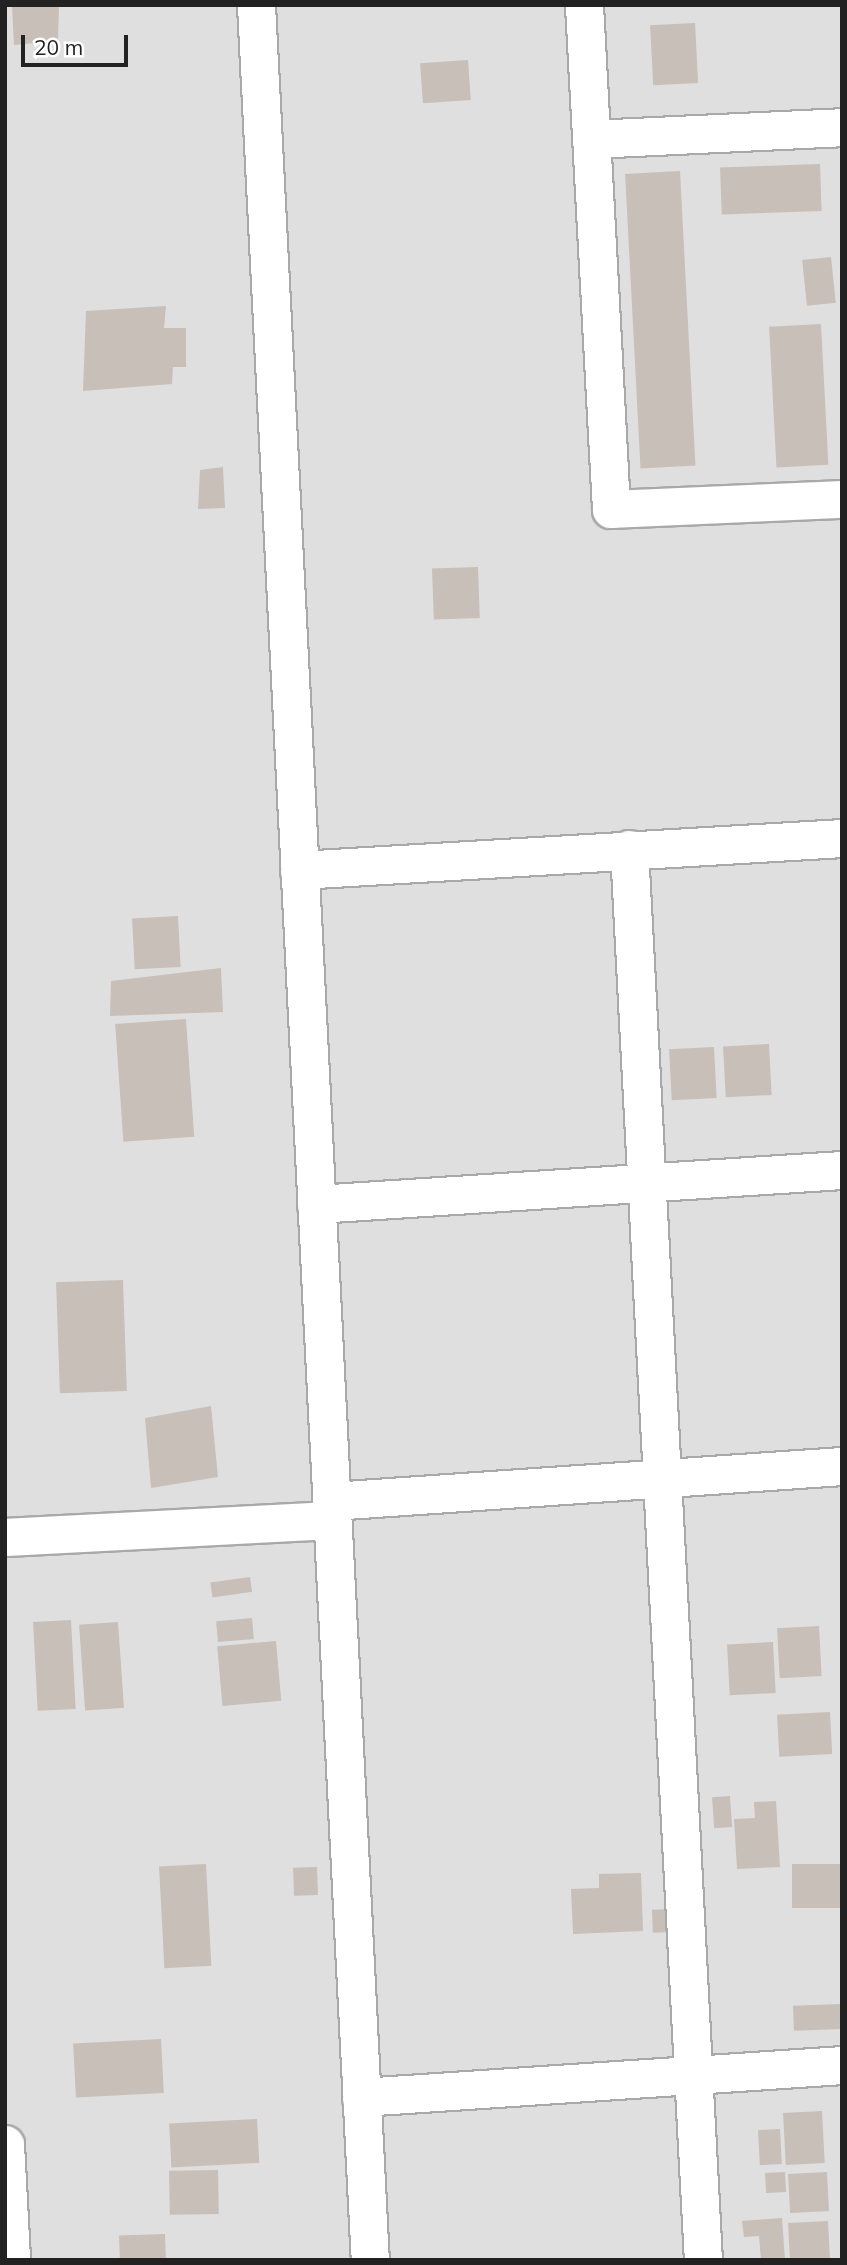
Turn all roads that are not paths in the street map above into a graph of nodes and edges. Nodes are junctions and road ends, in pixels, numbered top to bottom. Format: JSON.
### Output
{"nodes":[{"id":1,"x":256,"y":5,"type":"edge"},
{"id":2,"x":584,"y":5,"type":"edge"},
{"id":3,"x":842,"y":127,"type":"edge"},
{"id":4,"x":591,"y":139,"type":"junction"},
{"id":5,"x":842,"y":499,"type":"edge"},
{"id":6,"x":842,"y":838,"type":"edge"},
{"id":7,"x":629,"y":849,"type":"junction"},
{"id":8,"x":299,"y":870,"type":"junction"},
{"id":9,"x":842,"y":1170,"type":"edge"},
{"id":10,"x":646,"y":1184,"type":"junction"},
{"id":11,"x":316,"y":1204,"type":"junction"},
{"id":12,"x":842,"y":1466,"type":"edge"},
{"id":13,"x":662,"y":1476,"type":"junction"},
{"id":14,"x":332,"y":1510,"type":"junction"},
{"id":15,"x":5,"y":1537,"type":"edge"},
{"id":16,"x":842,"y":2065,"type":"edge"},
{"id":17,"x":694,"y":2075,"type":"junction"},
{"id":18,"x":361,"y":2097,"type":"junction"},
{"id":19,"x":5,"y":2144,"type":"edge"},
{"id":20,"x":11,"y":2260,"type":"edge"},
{"id":21,"x":370,"y":2260,"type":"edge"},
{"id":22,"x":704,"y":2260,"type":"edge"}],
"edges":[{"from":1,"to":8,"type":"street"},
{"from":2,"to":4,"type":"street"},
{"from":3,"to":4,"type":"street"},
{"from":4,"to":5,"type":"street"},
{"from":6,"to":7,"type":"street"},
{"from":7,"to":8,"type":"street"},
{"from":7,"to":10,"type":"street"},
{"from":8,"to":11,"type":"street"},
{"from":9,"to":10,"type":"street"},
{"from":10,"to":11,"type":"street"},
{"from":10,"to":13,"type":"street"},
{"from":11,"to":14,"type":"street"},
{"from":12,"to":13,"type":"street"},
{"from":13,"to":14,"type":"street"},
{"from":13,"to":17,"type":"street"},
{"from":14,"to":15,"type":"street"},
{"from":14,"to":18,"type":"street"},
{"from":16,"to":17,"type":"street"},
{"from":17,"to":18,"type":"street"},
{"from":17,"to":22,"type":"street"},
{"from":18,"to":21,"type":"street"},
{"from":19,"to":20,"type":"street"}]}
